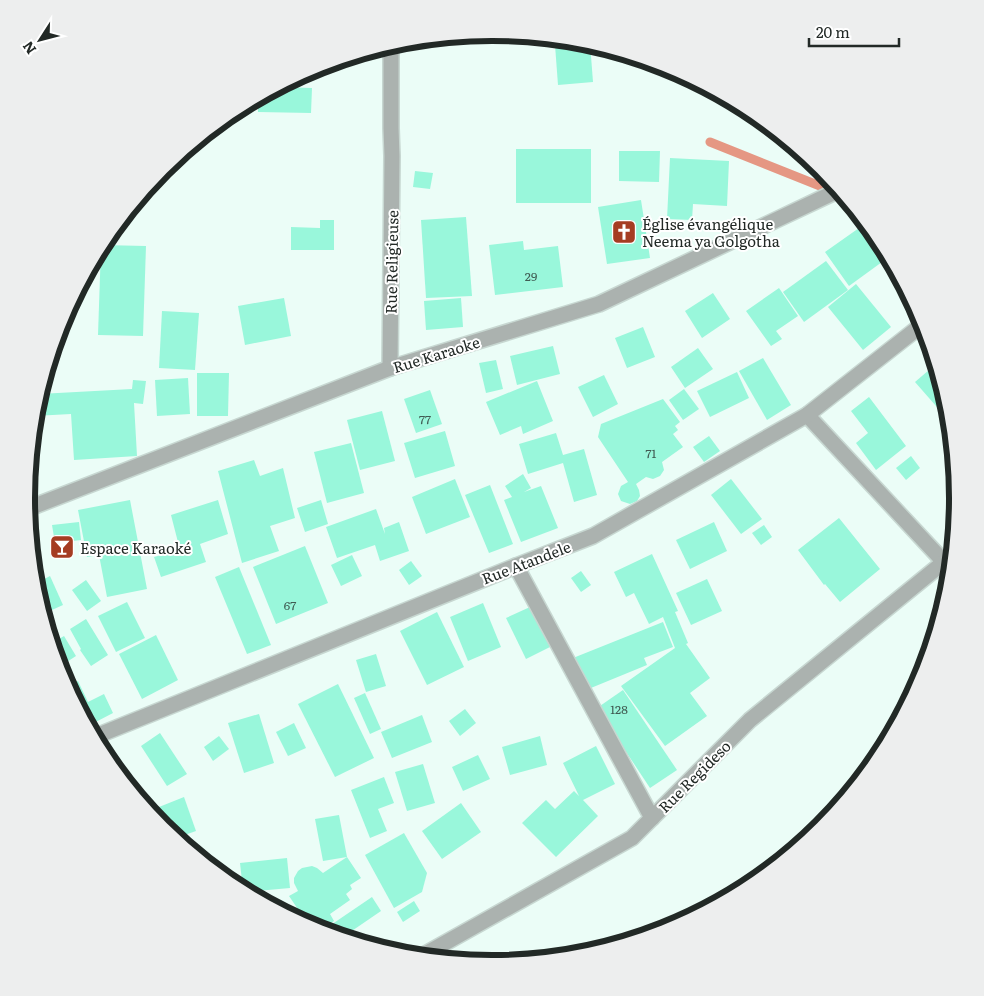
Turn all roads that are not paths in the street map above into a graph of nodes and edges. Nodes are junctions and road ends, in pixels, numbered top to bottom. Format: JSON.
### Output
{"nodes":[{"id":1,"x":391,"y":53,"type":"edge"},
{"id":2,"x":832,"y":193,"type":"edge"},
{"id":3,"x":917,"y":330,"type":"edge"},
{"id":4,"x":390,"y":368,"type":"junction"},
{"id":5,"x":807,"y":415,"type":"junction"},
{"id":6,"x":35,"y":507,"type":"edge"},
{"id":7,"x":945,"y":560,"type":"edge"},
{"id":8,"x":516,"y":566,"type":"junction"},
{"id":9,"x":943,"y":568,"type":"edge"},
{"id":10,"x":101,"y":734,"type":"edge"},
{"id":11,"x":652,"y":818,"type":"junction"},
{"id":12,"x":431,"y":951,"type":"edge"}],
"edges":[{"from":1,"to":4,"type":"street","name":"Rue Religieuse"},
{"from":2,"to":4,"type":"street","name":"Rue Karaoke"},
{"from":3,"to":5,"type":"street","name":"Rue Atandele"},
{"from":4,"to":6,"type":"street","name":"Rue Karaoke"},
{"from":5,"to":7,"type":"street"},
{"from":5,"to":8,"type":"street","name":"Rue Atandele"},
{"from":8,"to":10,"type":"street","name":"Rue Atandele"},
{"from":8,"to":11,"type":"street"},
{"from":9,"to":11,"type":"street","name":"Rue Regideso"},
{"from":11,"to":12,"type":"street","name":"Rue Regideso"}]}
